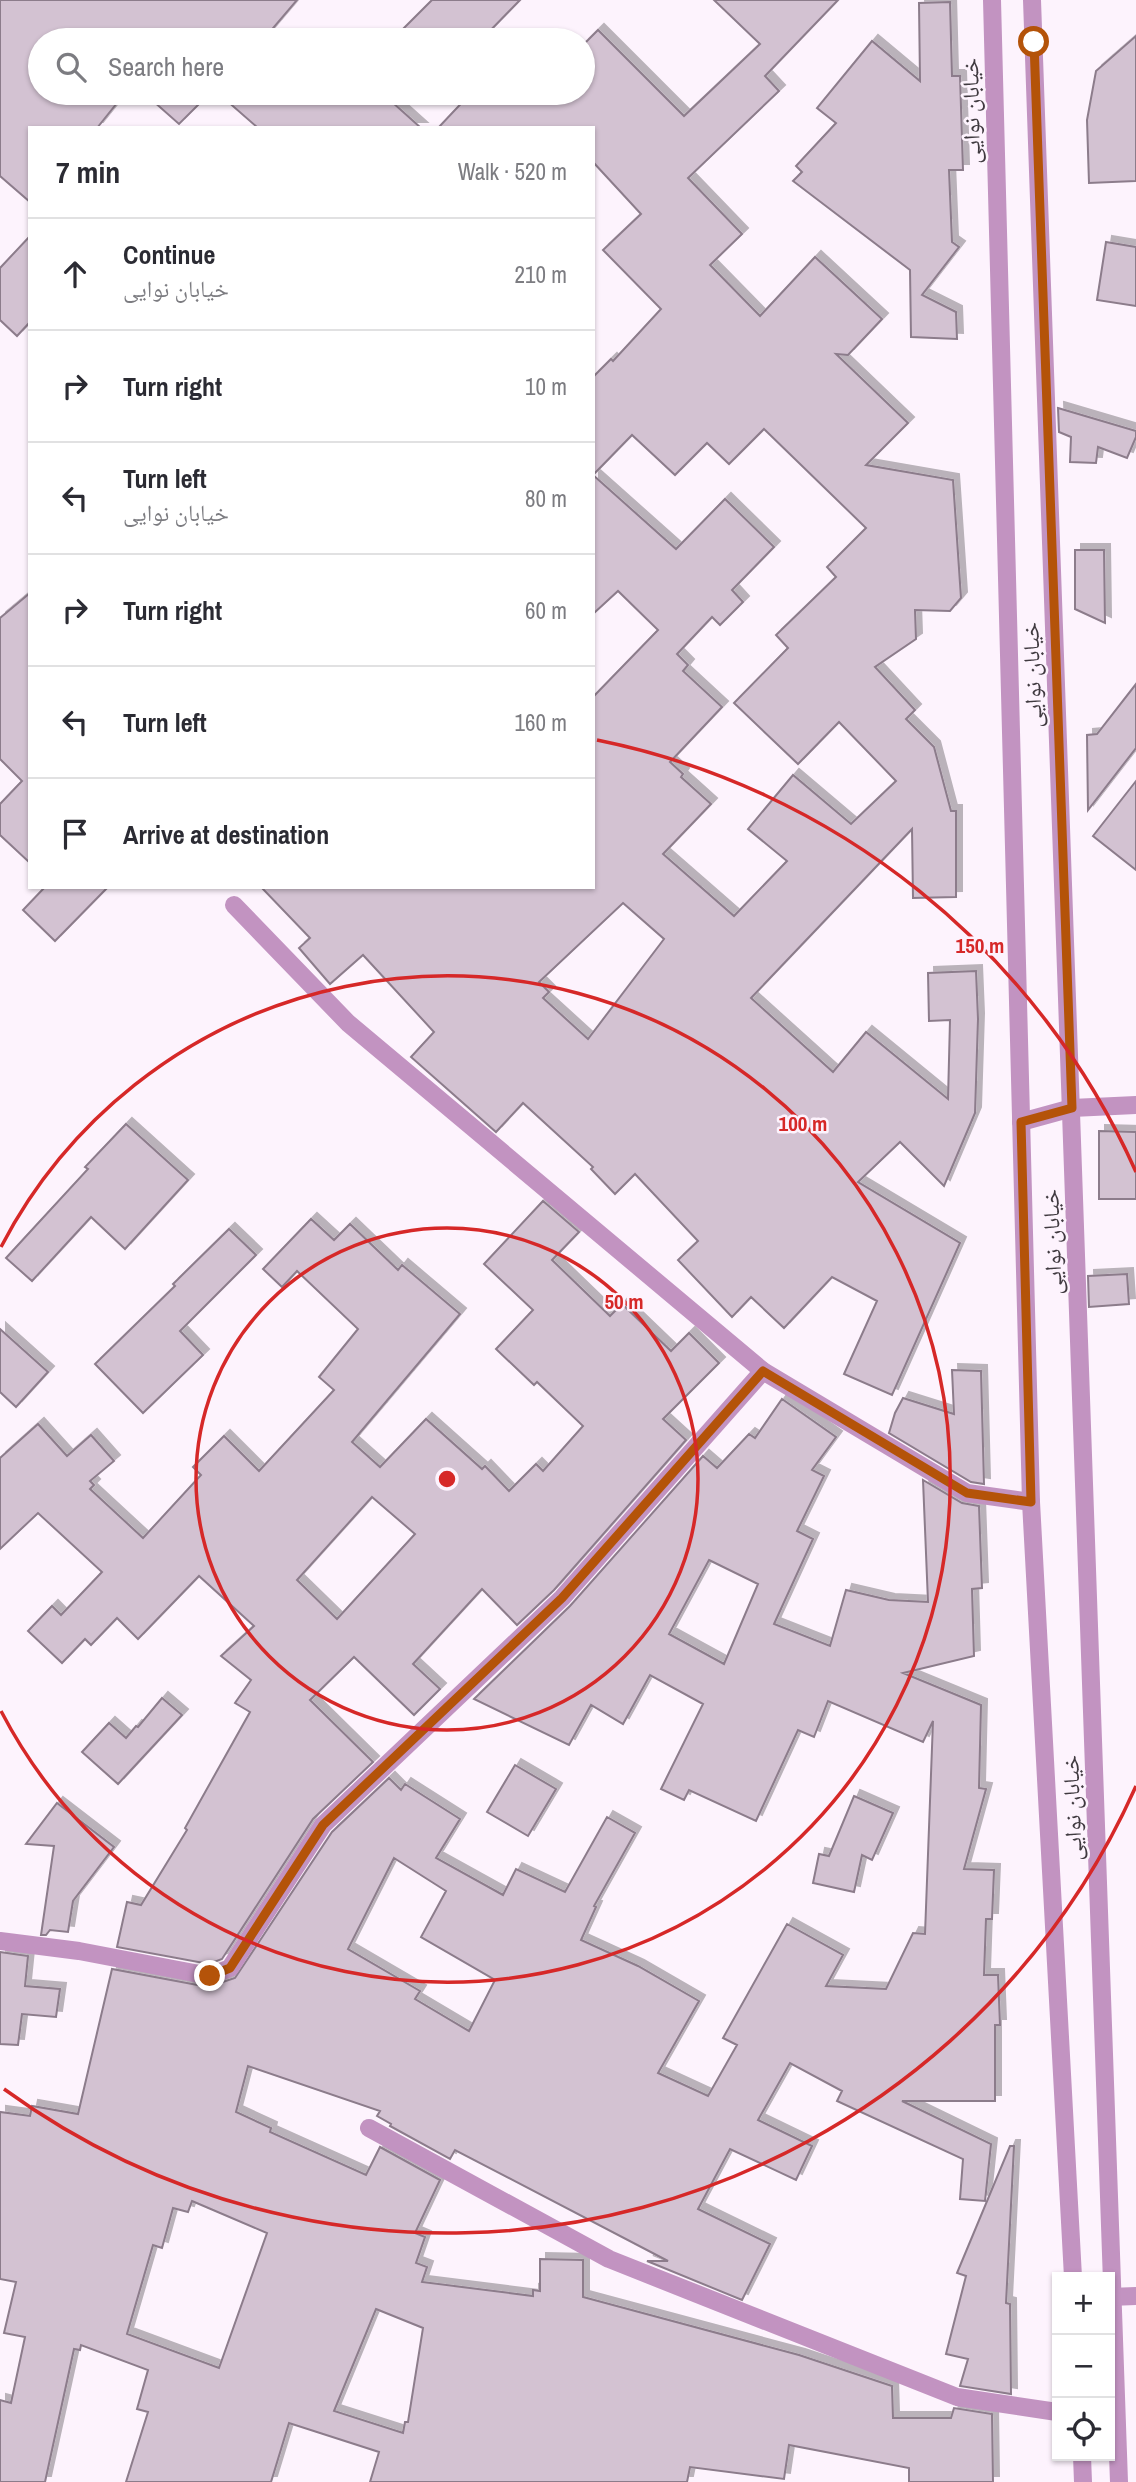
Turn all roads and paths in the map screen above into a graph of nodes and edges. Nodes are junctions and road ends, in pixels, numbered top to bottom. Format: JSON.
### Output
{"nodes":[{"id":1,"x":992,"y":0,"type":"edge"},
{"id":2,"x":1032,"y":0,"type":"edge"},
{"id":3,"x":234,"y":905,"type":"dead end"},
{"id":4,"x":1136,"y":1105,"type":"edge"},
{"id":5,"x":1072,"y":1108,"type":"junction"},
{"id":6,"x":1021,"y":1122,"type":"junction"},
{"id":7,"x":763,"y":1371,"type":"junction"},
{"id":8,"x":1031,"y":1502,"type":"junction"},
{"id":9,"x":0,"y":1941,"type":"edge"},
{"id":10,"x":369,"y":2128,"type":"dead end"},
{"id":11,"x":1073,"y":2272,"type":"edge"},
{"id":12,"x":1111,"y":2272,"type":"edge"},
{"id":13,"x":1136,"y":2296,"type":"edge"},
{"id":14,"x":1115,"y":2297,"type":"edge"},
{"id":15,"x":1113,"y":2335,"type":"edge"},
{"id":16,"x":1052,"y":2411,"type":"edge"},
{"id":17,"x":1082,"y":2461,"type":"edge"},
{"id":18,"x":1083,"y":2482,"type":"edge"},
{"id":19,"x":1119,"y":2482,"type":"edge"}],
"edges":[{"from":1,"to":6,"type":"street","name":"خیابان نوایی"},
{"from":2,"to":5,"type":"street","name":"خیابان نوایی"},
{"from":3,"to":7,"type":"street"},
{"from":4,"to":5,"type":"street"},
{"from":5,"to":6,"type":"street"},
{"from":5,"to":12,"type":"street","name":"خیابان نوایی"},
{"from":6,"to":8,"type":"street","name":"خیابان نوایی"},
{"from":7,"to":8,"type":"street"},
{"from":7,"to":9,"type":"street"},
{"from":8,"to":11,"type":"street","name":"خیابان نوایی"},
{"from":10,"to":16,"type":"street"},
{"from":13,"to":14,"type":"street"},
{"from":15,"to":19,"type":"street","name":"خیابان نوایی"},
{"from":17,"to":18,"type":"street"}]}
